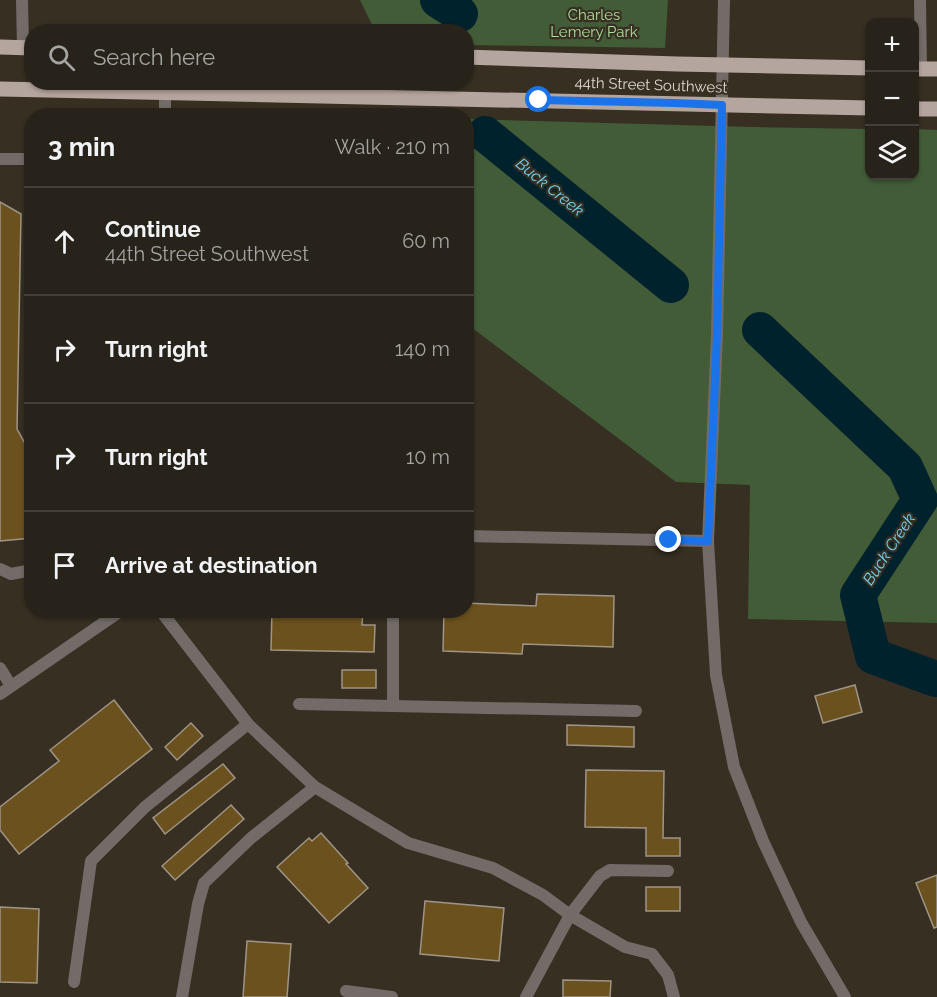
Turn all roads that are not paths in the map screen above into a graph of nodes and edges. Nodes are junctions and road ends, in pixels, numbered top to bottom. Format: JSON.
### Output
{"nodes":[{"id":1,"x":22,"y":0,"type":"edge"},
{"id":2,"x":724,"y":0,"type":"edge"},
{"id":3,"x":920,"y":0,"type":"edge"},
{"id":4,"x":24,"y":24,"type":"edge"},
{"id":5,"x":919,"y":34,"type":"edge"},
{"id":6,"x":0,"y":47,"type":"edge"},
{"id":7,"x":24,"y":48,"type":"edge"},
{"id":8,"x":474,"y":57,"type":"edge"},
{"id":9,"x":723,"y":64,"type":"junction"},
{"id":10,"x":865,"y":68,"type":"edge"},
{"id":11,"x":919,"y":69,"type":"edge"},
{"id":12,"x":937,"y":69,"type":"edge"},
{"id":13,"x":0,"y":89,"type":"edge"},
{"id":14,"x":24,"y":89,"type":"edge"},
{"id":15,"x":167,"y":90,"type":"edge"},
{"id":16,"x":235,"y":90,"type":"edge"},
{"id":17,"x":722,"y":105,"type":"junction"},
{"id":18,"x":166,"y":108,"type":"edge"},
{"id":19,"x":865,"y":108,"type":"edge"},
{"id":20,"x":919,"y":109,"type":"edge"},
{"id":21,"x":937,"y":109,"type":"edge"},
{"id":22,"x":0,"y":159,"type":"edge"},
{"id":23,"x":24,"y":159,"type":"edge"},
{"id":24,"x":474,"y":536,"type":"edge"},
{"id":25,"x":708,"y":541,"type":"junction"},
{"id":26,"x":0,"y":569,"type":"edge"},
{"id":27,"x":24,"y":572,"type":"edge"},
{"id":28,"x":110,"y":618,"type":"edge"},
{"id":29,"x":166,"y":618,"type":"edge"},
{"id":30,"x":393,"y":618,"type":"edge"},
{"id":31,"x":0,"y":668,"type":"edge"},
{"id":32,"x":11,"y":686,"type":"junction"},
{"id":33,"x":0,"y":694,"type":"edge"},
{"id":34,"x":299,"y":704,"type":"dead end"},
{"id":35,"x":393,"y":706,"type":"junction"},
{"id":36,"x":636,"y":711,"type":"dead end"},
{"id":37,"x":248,"y":724,"type":"junction"},
{"id":38,"x":315,"y":787,"type":"junction"},
{"id":39,"x":668,"y":871,"type":"dead end"},
{"id":40,"x":570,"y":915,"type":"junction"},
{"id":41,"x":74,"y":982,"type":"dead end"},
{"id":42,"x":346,"y":991,"type":"dead end"},
{"id":43,"x":182,"y":997,"type":"edge"},
{"id":44,"x":392,"y":997,"type":"edge"},
{"id":45,"x":526,"y":997,"type":"edge"},
{"id":46,"x":674,"y":997,"type":"edge"},
{"id":47,"x":844,"y":997,"type":"edge"}],
"edges":[{"from":1,"to":4,"type":"street"},
{"from":2,"to":9,"type":"street"},
{"from":3,"to":5,"type":"street"},
{"from":6,"to":7,"type":"main road"},
{"from":8,"to":9,"type":"main road","name":"44th Street Southwest"},
{"from":9,"to":10,"type":"main road","name":"44th Street Southwest"},
{"from":9,"to":17,"type":"street"},
{"from":11,"to":12,"type":"main road"},
{"from":13,"to":14,"type":"main road","name":"44th Street Southwest"},
{"from":15,"to":18,"type":"street"},
{"from":16,"to":17,"type":"main road","name":"44th Street Southwest"},
{"from":17,"to":19,"type":"main road","name":"44th Street Southwest"},
{"from":17,"to":25,"type":"street"},
{"from":20,"to":21,"type":"main road"},
{"from":22,"to":23,"type":"street"},
{"from":24,"to":25,"type":"street"},
{"from":25,"to":47,"type":"street"},
{"from":26,"to":27,"type":"street"},
{"from":28,"to":32,"type":"street"},
{"from":29,"to":37,"type":"street"},
{"from":30,"to":35,"type":"street"},
{"from":31,"to":32,"type":"street"},
{"from":32,"to":33,"type":"street"},
{"from":34,"to":35,"type":"street"},
{"from":35,"to":36,"type":"street"},
{"from":37,"to":38,"type":"street"},
{"from":37,"to":41,"type":"street"},
{"from":38,"to":40,"type":"street"},
{"from":38,"to":43,"type":"street"},
{"from":39,"to":40,"type":"street"},
{"from":40,"to":45,"type":"street"},
{"from":40,"to":46,"type":"street"},
{"from":42,"to":44,"type":"street"}]}
